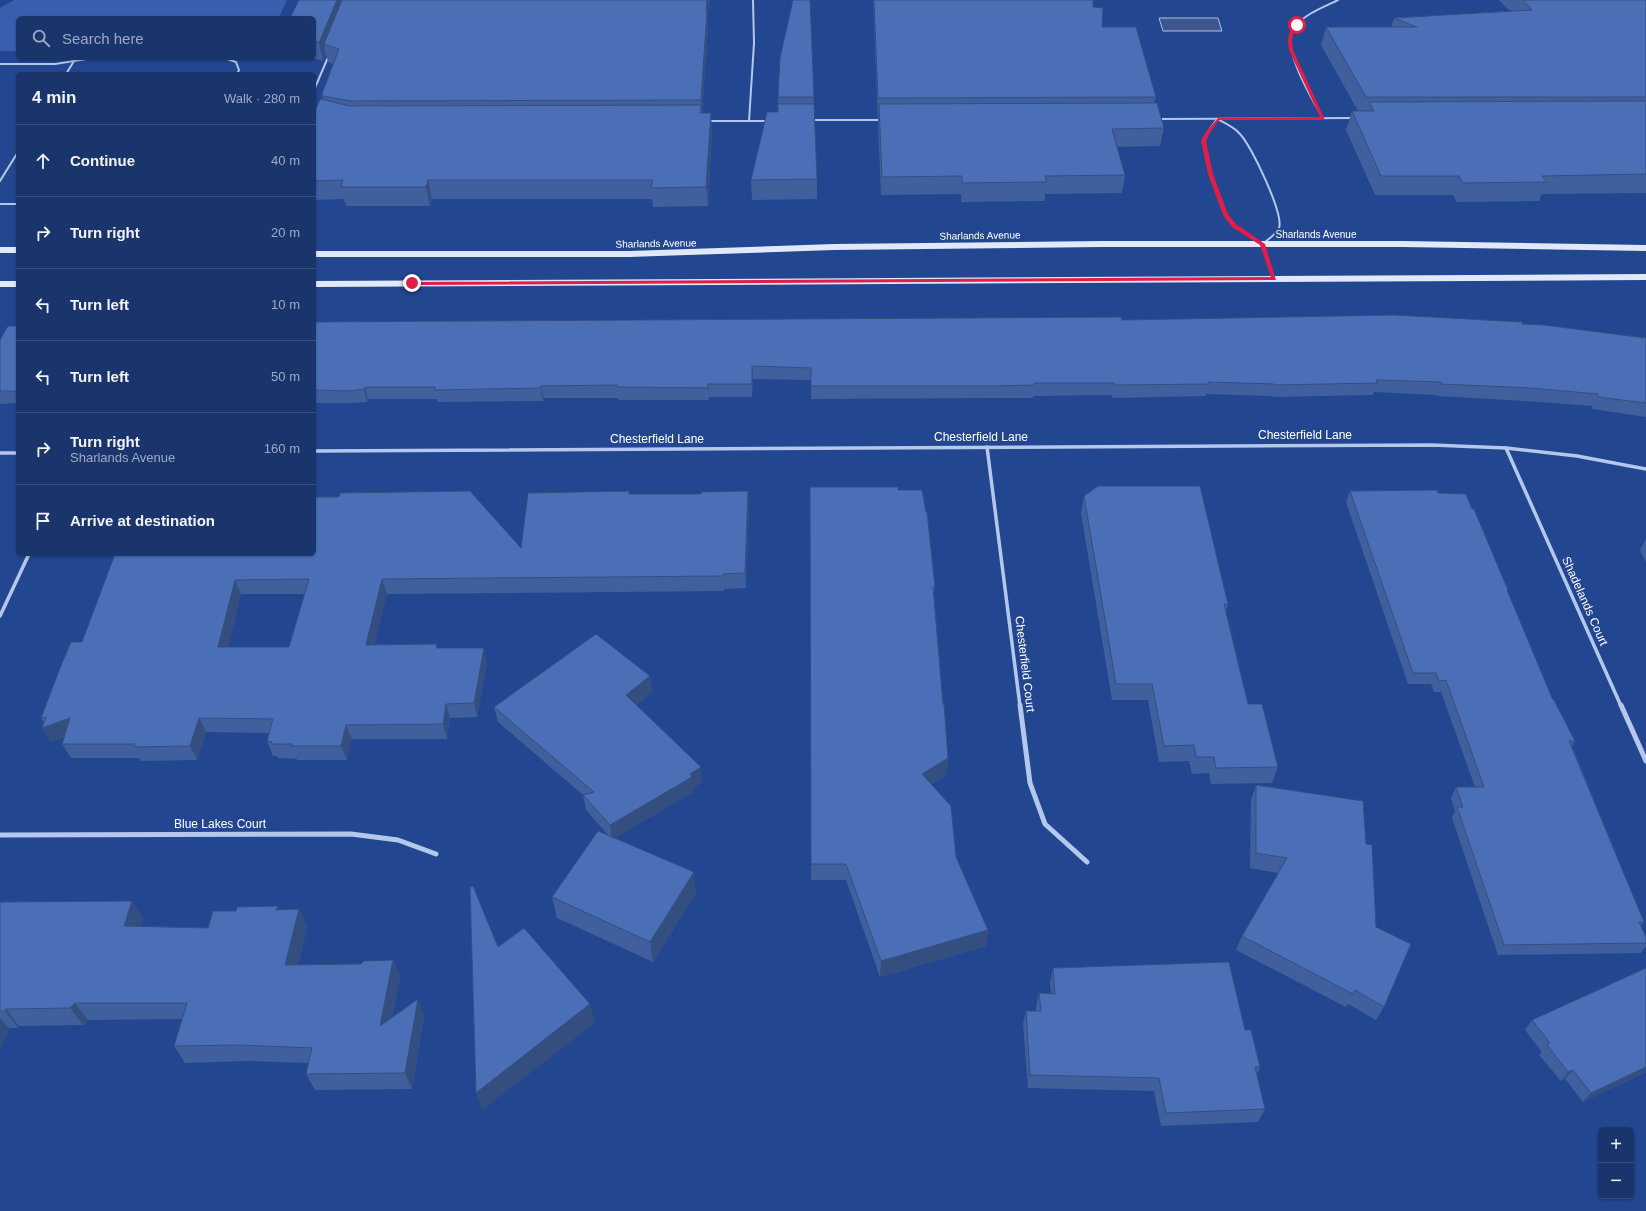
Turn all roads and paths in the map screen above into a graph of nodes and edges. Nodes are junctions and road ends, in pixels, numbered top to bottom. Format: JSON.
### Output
{"nodes":[{"id":1,"x":753,"y":0,"type":"edge"},
{"id":2,"x":1338,"y":0,"type":"edge"},
{"id":3,"x":329,"y":54,"type":"edge"},
{"id":4,"x":80,"y":60,"type":"edge"},
{"id":5,"x":230,"y":60,"type":"edge"},
{"id":6,"x":74,"y":61,"type":"junction"},
{"id":7,"x":0,"y":64,"type":"edge"},
{"id":8,"x":67,"y":72,"type":"edge"},
{"id":9,"x":238,"y":72,"type":"edge"},
{"id":10,"x":316,"y":85,"type":"edge"},
{"id":11,"x":316,"y":108,"type":"edge"},
{"id":12,"x":322,"y":113,"type":"edge"},
{"id":13,"x":1358,"y":118,"type":"edge"},
{"id":14,"x":1156,"y":119,"type":"edge"},
{"id":15,"x":1218,"y":119,"type":"junction"},
{"id":16,"x":1323,"y":119,"type":"junction"},
{"id":17,"x":812,"y":120,"type":"edge"},
{"id":18,"x":882,"y":120,"type":"edge"},
{"id":19,"x":702,"y":121,"type":"edge"},
{"id":20,"x":749,"y":121,"type":"junction"},
{"id":21,"x":773,"y":121,"type":"edge"},
{"id":22,"x":16,"y":155,"type":"edge"},
{"id":23,"x":0,"y":181,"type":"edge"},
{"id":24,"x":0,"y":204,"type":"edge"},
{"id":25,"x":16,"y":204,"type":"edge"},
{"id":26,"x":1262,"y":244,"type":"junction"},
{"id":27,"x":1646,"y":248,"type":"edge"},
{"id":28,"x":0,"y":250,"type":"edge"},
{"id":29,"x":16,"y":250,"type":"edge"},
{"id":30,"x":316,"y":254,"type":"edge"},
{"id":31,"x":1646,"y":277,"type":"edge"},
{"id":32,"x":1274,"y":279,"type":"junction"},
{"id":33,"x":0,"y":284,"type":"edge"},
{"id":34,"x":16,"y":284,"type":"edge"},
{"id":35,"x":316,"y":284,"type":"edge"},
{"id":36,"x":987,"y":447,"type":"junction"},
{"id":37,"x":1506,"y":448,"type":"junction"},
{"id":38,"x":316,"y":451,"type":"edge"},
{"id":39,"x":0,"y":453,"type":"edge"},
{"id":40,"x":16,"y":453,"type":"edge"},
{"id":41,"x":1646,"y":469,"type":"edge"},
{"id":42,"x":28,"y":556,"type":"edge"},
{"id":43,"x":0,"y":616,"type":"edge"},
{"id":44,"x":1646,"y":761,"type":"edge"},
{"id":45,"x":0,"y":835,"type":"edge"},
{"id":46,"x":436,"y":854,"type":"dead end"},
{"id":47,"x":1087,"y":862,"type":"dead end"}],
"edges":[{"from":1,"to":20,"type":"lane"},
{"from":2,"to":16,"type":"lane"},
{"from":3,"to":10,"type":"lane"},
{"from":4,"to":6,"type":"lane"},
{"from":5,"to":9,"type":"lane"},
{"from":6,"to":7,"type":"lane"},
{"from":6,"to":8,"type":"lane"},
{"from":11,"to":12,"type":"lane"},
{"from":13,"to":16,"type":"lane"},
{"from":14,"to":15,"type":"lane"},
{"from":15,"to":16,"type":"lane"},
{"from":15,"to":26,"type":"lane"},
{"from":15,"to":26,"type":"lane"},
{"from":17,"to":18,"type":"lane"},
{"from":19,"to":20,"type":"lane"},
{"from":20,"to":21,"type":"lane"},
{"from":22,"to":23,"type":"lane"},
{"from":24,"to":25,"type":"lane"},
{"from":26,"to":27,"type":"main road","name":"Sharlands Avenue"},
{"from":26,"to":30,"type":"main road","name":"Sharlands Avenue"},
{"from":26,"to":32,"type":"lane"},
{"from":28,"to":29,"type":"main road"},
{"from":31,"to":32,"type":"main road"},
{"from":32,"to":35,"type":"main road"},
{"from":33,"to":34,"type":"main road"},
{"from":36,"to":37,"type":"street","name":"Chesterfield Lane"},
{"from":36,"to":38,"type":"street","name":"Chesterfield Lane"},
{"from":36,"to":47,"type":"street","name":"Chesterfield Court"},
{"from":37,"to":41,"type":"street","name":"Chesterfield Lane"},
{"from":37,"to":44,"type":"street","name":"Shadelands Court"},
{"from":39,"to":40,"type":"street"},
{"from":42,"to":43,"type":"street"},
{"from":45,"to":46,"type":"street","name":"Blue Lakes Court"}]}
